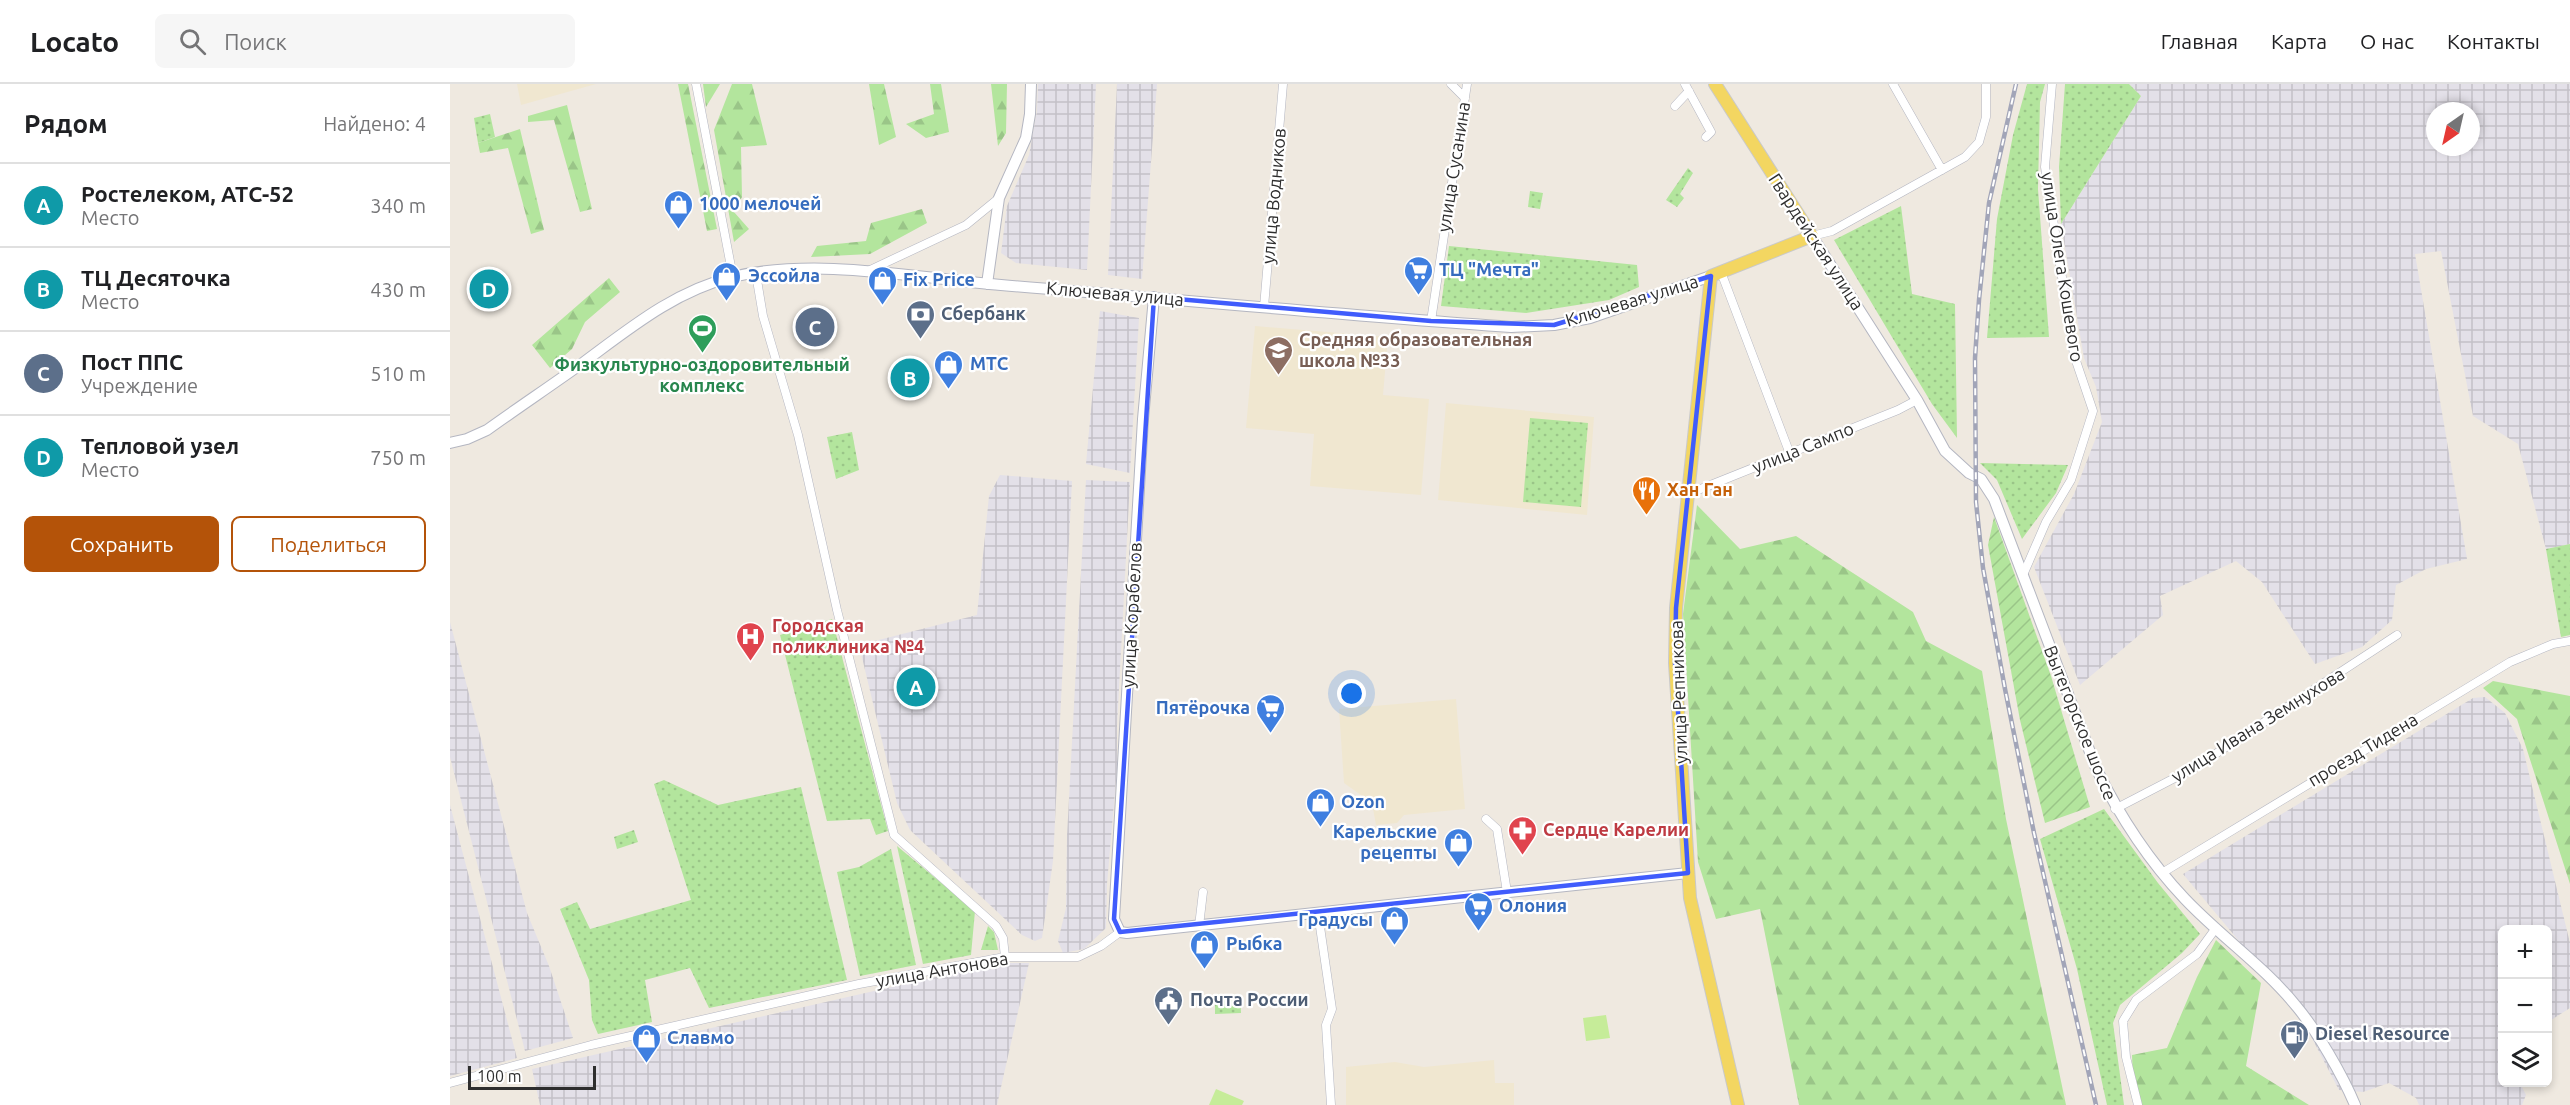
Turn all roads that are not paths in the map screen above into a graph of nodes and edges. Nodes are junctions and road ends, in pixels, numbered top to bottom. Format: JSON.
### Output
{"nodes":[{"id":1,"x":696,"y":84,"type":"edge"},
{"id":2,"x":1031,"y":84,"type":"edge"},
{"id":3,"x":1283,"y":84,"type":"edge"},
{"id":4,"x":1451,"y":84,"type":"edge"},
{"id":5,"x":1467,"y":84,"type":"edge"},
{"id":6,"x":1715,"y":84,"type":"edge"},
{"id":7,"x":1893,"y":84,"type":"edge"},
{"id":8,"x":1986,"y":84,"type":"edge"},
{"id":9,"x":2052,"y":84,"type":"edge"},
{"id":10,"x":1687,"y":88,"type":"edge"},
{"id":11,"x":1465,"y":98,"type":"junction"},
{"id":12,"x":1676,"y":106,"type":"dead end"},
{"id":13,"x":1706,"y":137,"type":"dead end"},
{"id":14,"x":1942,"y":170,"type":"junction"},
{"id":15,"x":999,"y":198,"type":"junction"},
{"id":16,"x":1812,"y":236,"type":"junction"},
{"id":17,"x":868,"y":271,"type":"junction"},
{"id":18,"x":756,"y":274,"type":"junction"},
{"id":19,"x":1716,"y":274,"type":"junction"},
{"id":20,"x":733,"y":277,"type":"junction"},
{"id":21,"x":987,"y":284,"type":"junction"},
{"id":22,"x":1154,"y":297,"type":"junction"},
{"id":23,"x":1264,"y":307,"type":"junction"},
{"id":24,"x":1431,"y":321,"type":"junction"},
{"id":25,"x":1917,"y":400,"type":"junction"},
{"id":26,"x":450,"y":443,"type":"edge"},
{"id":27,"x":1790,"y":454,"type":"junction"},
{"id":28,"x":1688,"y":494,"type":"junction"},
{"id":29,"x":2022,"y":576,"type":"junction"},
{"id":30,"x":2397,"y":635,"type":"dead end"},
{"id":31,"x":2570,"y":641,"type":"edge"},
{"id":32,"x":2115,"y":809,"type":"junction"},
{"id":33,"x":1486,"y":819,"type":"dead end"},
{"id":34,"x":1688,"y":873,"type":"junction"},
{"id":35,"x":2162,"y":873,"type":"junction"},
{"id":36,"x":1203,"y":892,"type":"dead end"},
{"id":37,"x":1507,"y":892,"type":"junction"},
{"id":38,"x":1318,"y":913,"type":"junction"},
{"id":39,"x":1199,"y":926,"type":"junction"},
{"id":40,"x":2216,"y":928,"type":"junction"},
{"id":41,"x":1120,"y":932,"type":"junction"},
{"id":42,"x":1005,"y":957,"type":"junction"},
{"id":43,"x":450,"y":1083,"type":"edge"},
{"id":44,"x":1331,"y":1105,"type":"edge"},
{"id":45,"x":1738,"y":1105,"type":"edge"},
{"id":46,"x":2138,"y":1105,"type":"edge"},
{"id":47,"x":2355,"y":1105,"type":"edge"}],
"edges":[{"from":1,"to":20,"type":"street"},
{"from":2,"to":15,"type":"main road"},
{"from":3,"to":23,"type":"street","name":"улица Водников"},
{"from":4,"to":11,"type":"street"},
{"from":5,"to":11,"type":"street","name":"улица Сусанина"},
{"from":6,"to":16,"type":"main road","name":"Гвардейская улица"},
{"from":7,"to":14,"type":"street"},
{"from":8,"to":14,"type":"street"},
{"from":9,"to":29,"type":"street","name":"улица Олега Кошевого"},
{"from":10,"to":12,"type":"street"},
{"from":10,"to":13,"type":"street"},
{"from":11,"to":24,"type":"street","name":"улица Сусанина"},
{"from":14,"to":16,"type":"street"},
{"from":15,"to":17,"type":"street"},
{"from":15,"to":21,"type":"main road"},
{"from":16,"to":19,"type":"main road","name":"Ключевая улица"},
{"from":16,"to":25,"type":"main road","name":"Гвардейская улица"},
{"from":17,"to":18,"type":"main road","name":"Ключевая улица"},
{"from":17,"to":21,"type":"main road","name":"Ключевая улица"},
{"from":18,"to":20,"type":"main road","name":"Ключевая улица"},
{"from":18,"to":42,"type":"street"},
{"from":19,"to":24,"type":"main road","name":"Ключевая улица"},
{"from":19,"to":27,"type":"street"},
{"from":19,"to":28,"type":"main road","name":"улица Репникова"},
{"from":20,"to":26,"type":"main road","name":"Ключевая улица"},
{"from":21,"to":22,"type":"main road","name":"Ключевая улица"},
{"from":22,"to":23,"type":"main road","name":"Ключевая улица"},
{"from":22,"to":41,"type":"main road","name":"улица Корабелов"},
{"from":23,"to":24,"type":"main road","name":"Ключевая улица"},
{"from":25,"to":27,"type":"street","name":"улица Сампо"},
{"from":25,"to":29,"type":"main road","name":"Вытегорское шоссе"},
{"from":27,"to":28,"type":"street","name":"улица Сампо"},
{"from":28,"to":34,"type":"main road","name":"улица Репникова"},
{"from":29,"to":32,"type":"main road","name":"Вытегорское шоссе"},
{"from":30,"to":32,"type":"street","name":"улица Ивана Земнухова"},
{"from":31,"to":35,"type":"street","name":"проезд Тидена"},
{"from":32,"to":35,"type":"main road","name":"Вытегорское шоссе"},
{"from":33,"to":37,"type":"street"},
{"from":34,"to":37,"type":"main road"},
{"from":34,"to":45,"type":"main road","name":"улица Репникова"},
{"from":35,"to":40,"type":"main road","name":"Вытегорское шоссе"},
{"from":36,"to":39,"type":"street"},
{"from":37,"to":38,"type":"main road"},
{"from":38,"to":39,"type":"main road"},
{"from":38,"to":44,"type":"street"},
{"from":39,"to":41,"type":"main road"},
{"from":40,"to":46,"type":"street"},
{"from":40,"to":47,"type":"main road","name":"Вытегорское шоссе"},
{"from":41,"to":42,"type":"street","name":"улица Антонова"},
{"from":42,"to":43,"type":"street","name":"улица Антонова"}]}
